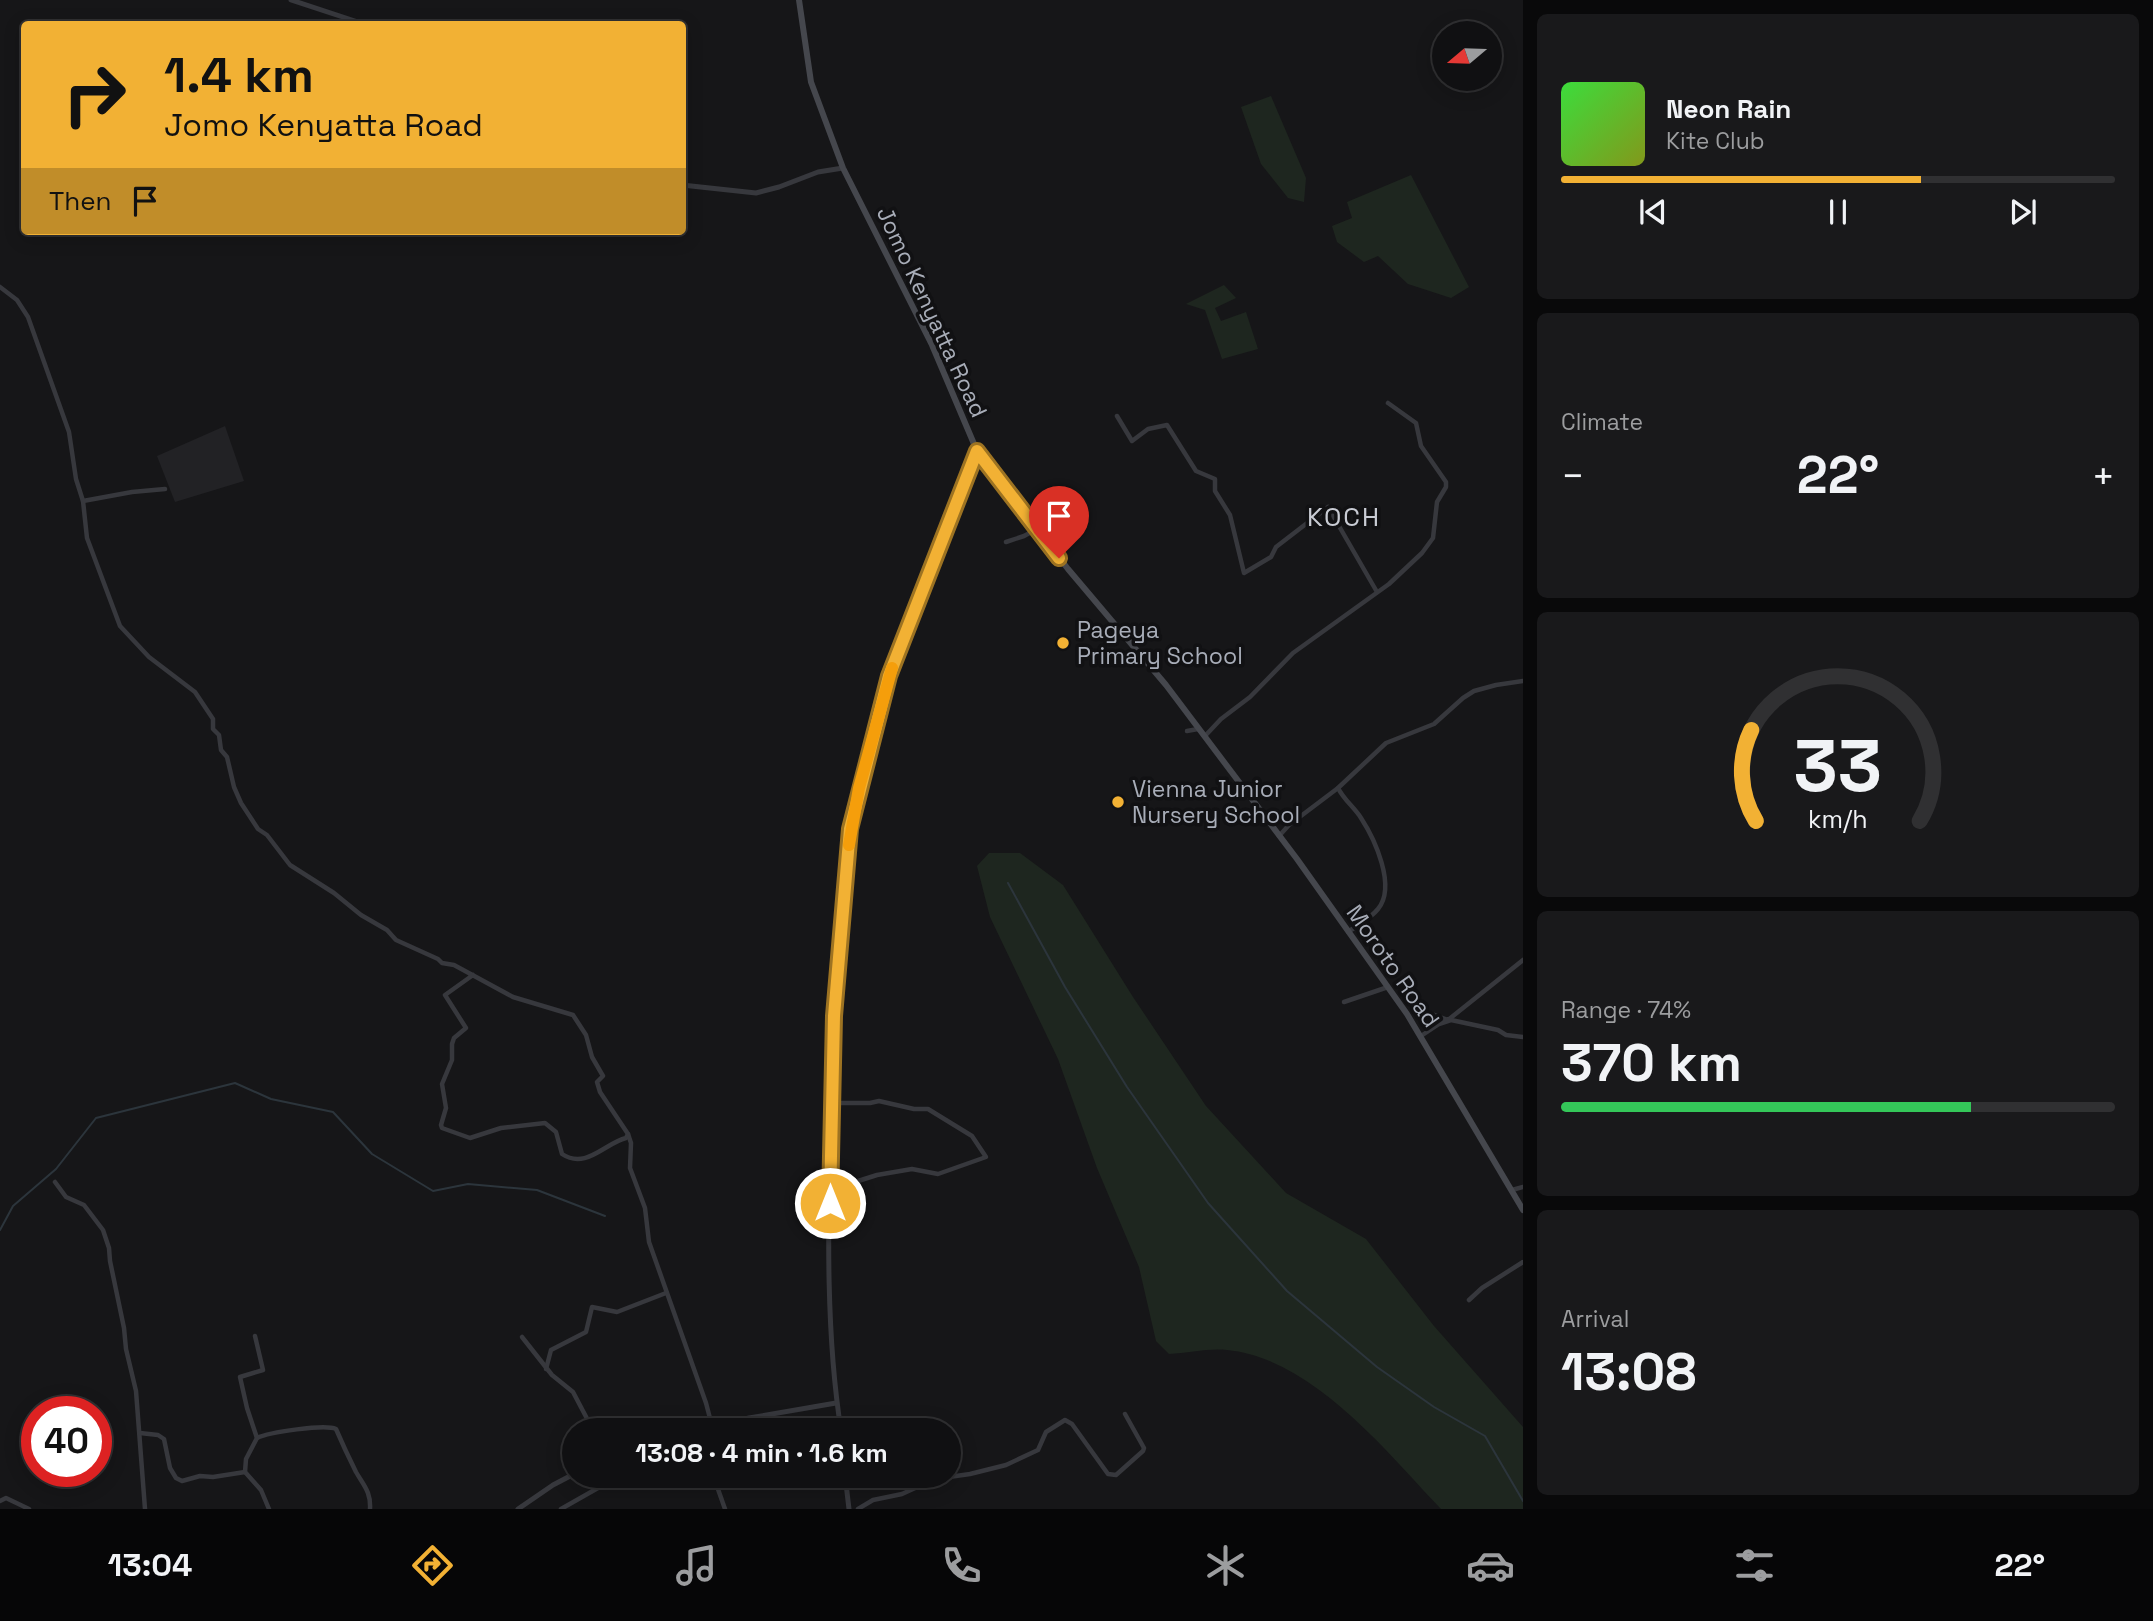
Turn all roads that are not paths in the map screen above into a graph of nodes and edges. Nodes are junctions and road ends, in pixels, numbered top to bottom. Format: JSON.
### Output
{"nodes":[{"id":1,"x":291,"y":0,"type":"edge"},
{"id":2,"x":799,"y":0,"type":"edge"},
{"id":3,"x":354,"y":21,"type":"edge"},
{"id":4,"x":843,"y":168,"type":"junction"},
{"id":5,"x":686,"y":185,"type":"edge"},
{"id":6,"x":0,"y":287,"type":"edge"},
{"id":7,"x":1388,"y":403,"type":"dead end"},
{"id":8,"x":1117,"y":416,"type":"dead end"},
{"id":9,"x":977,"y":451,"type":"junction"},
{"id":10,"x":165,"y":489,"type":"dead end"},
{"id":11,"x":83,"y":501,"type":"junction"},
{"id":12,"x":1074,"y":517,"type":"dead end"},
{"id":13,"x":1031,"y":522,"type":"junction"},
{"id":14,"x":1037,"y":529,"type":"junction"},
{"id":15,"x":1006,"y":542,"type":"dead end"},
{"id":16,"x":1377,"y":592,"type":"junction"},
{"id":17,"x":1523,"y":681,"type":"edge"},
{"id":18,"x":1198,"y":729,"type":"junction"},
{"id":19,"x":1187,"y":731,"type":"dead end"},
{"id":20,"x":1205,"y":736,"type":"junction"},
{"id":21,"x":1217,"y":752,"type":"joint"},
{"id":22,"x":1338,"y":788,"type":"junction"},
{"id":23,"x":1279,"y":836,"type":"junction"},
{"id":24,"x":1348,"y":932,"type":"junction"},
{"id":25,"x":1523,"y":960,"type":"edge"},
{"id":26,"x":473,"y":975,"type":"junction"},
{"id":27,"x":1388,"y":987,"type":"junction"},
{"id":28,"x":1344,"y":1002,"type":"dead end"},
{"id":29,"x":1416,"y":1008,"type":"dead end"},
{"id":30,"x":1448,"y":1020,"type":"junction"},
{"id":31,"x":1421,"y":1036,"type":"junction"},
{"id":32,"x":1523,"y":1037,"type":"edge"},
{"id":33,"x":831,"y":1103,"type":"junction"},
{"id":34,"x":628,"y":1134,"type":"junction"},
{"id":35,"x":55,"y":1182,"type":"dead end"},
{"id":36,"x":829,"y":1182,"type":"junction"},
{"id":37,"x":1523,"y":1187,"type":"edge"},
{"id":38,"x":1511,"y":1190,"type":"junction"},
{"id":39,"x":1523,"y":1210,"type":"edge"},
{"id":40,"x":1523,"y":1262,"type":"edge"},
{"id":41,"x":666,"y":1293,"type":"junction"},
{"id":42,"x":1469,"y":1300,"type":"dead end"},
{"id":43,"x":256,"y":1336,"type":"dead end"},
{"id":44,"x":522,"y":1338,"type":"dead end"},
{"id":45,"x":546,"y":1369,"type":"junction"},
{"id":46,"x":836,"y":1403,"type":"junction"},
{"id":47,"x":1125,"y":1415,"type":"dead end"},
{"id":48,"x":587,"y":1418,"type":"edge"},
{"id":49,"x":710,"y":1418,"type":"edge"},
{"id":50,"x":755,"y":1418,"type":"edge"},
{"id":51,"x":839,"y":1418,"type":"edge"},
{"id":52,"x":140,"y":1433,"type":"junction"},
{"id":53,"x":257,"y":1438,"type":"junction"},
{"id":54,"x":245,"y":1472,"type":"junction"},
{"id":55,"x":562,"y":1480,"type":"edge"},
{"id":56,"x":598,"y":1488,"type":"edge"},
{"id":57,"x":718,"y":1488,"type":"edge"},
{"id":58,"x":847,"y":1488,"type":"edge"},
{"id":59,"x":0,"y":1501,"type":"edge"},
{"id":60,"x":29,"y":1509,"type":"edge"},
{"id":61,"x":145,"y":1509,"type":"edge"},
{"id":62,"x":269,"y":1509,"type":"edge"},
{"id":63,"x":370,"y":1509,"type":"edge"},
{"id":64,"x":518,"y":1509,"type":"edge"},
{"id":65,"x":561,"y":1509,"type":"edge"},
{"id":66,"x":725,"y":1509,"type":"edge"},
{"id":67,"x":849,"y":1509,"type":"edge"},
{"id":68,"x":858,"y":1509,"type":"edge"}],
"edges":[{"from":1,"to":3,"type":"street"},
{"from":2,"to":4,"type":"main road","name":"Jomo Kenyatta Road"},
{"from":4,"to":5,"type":"street"},
{"from":4,"to":9,"type":"main road","name":"Jomo Kenyatta Road"},
{"from":6,"to":11,"type":"street"},
{"from":7,"to":16,"type":"street"},
{"from":8,"to":16,"type":"street"},
{"from":9,"to":13,"type":"main road","name":"Jomo Kenyatta Road"},
{"from":9,"to":33,"type":"street"},
{"from":10,"to":11,"type":"street"},
{"from":11,"to":26,"type":"street"},
{"from":12,"to":13,"type":"street"},
{"from":13,"to":14,"type":"main road","name":"Jomo Kenyatta Road"},
{"from":14,"to":15,"type":"street"},
{"from":14,"to":18,"type":"main road","name":"Jomo Kenyatta Road"},
{"from":16,"to":20,"type":"street"},
{"from":17,"to":22,"type":"street"},
{"from":18,"to":19,"type":"street"},
{"from":18,"to":20,"type":"main road","name":"Jomo Kenyatta Road"},
{"from":20,"to":21,"type":"main road","name":"Jomo Kenyatta Road"},
{"from":21,"to":23,"type":"main road","name":"Moroto Road"},
{"from":22,"to":23,"type":"street"},
{"from":22,"to":24,"type":"street"},
{"from":23,"to":24,"type":"main road","name":"Moroto Road"},
{"from":24,"to":27,"type":"main road","name":"Moroto Road"},
{"from":25,"to":30,"type":"street"},
{"from":26,"to":34,"type":"street"},
{"from":26,"to":34,"type":"street"},
{"from":27,"to":28,"type":"street"},
{"from":27,"to":31,"type":"main road","name":"Moroto Road"},
{"from":29,"to":30,"type":"street"},
{"from":30,"to":31,"type":"street"},
{"from":30,"to":32,"type":"street"},
{"from":31,"to":38,"type":"main road","name":"Moroto Road"},
{"from":33,"to":36,"type":"street"},
{"from":33,"to":36,"type":"street"},
{"from":34,"to":41,"type":"street"},
{"from":35,"to":52,"type":"street"},
{"from":36,"to":46,"type":"street"},
{"from":37,"to":38,"type":"street"},
{"from":38,"to":39,"type":"main road","name":"Moroto Road"},
{"from":40,"to":42,"type":"street"},
{"from":41,"to":45,"type":"street"},
{"from":41,"to":49,"type":"street"},
{"from":43,"to":53,"type":"street"},
{"from":44,"to":45,"type":"street"},
{"from":45,"to":48,"type":"street"},
{"from":46,"to":50,"type":"street"},
{"from":46,"to":51,"type":"street"},
{"from":47,"to":68,"type":"street"},
{"from":52,"to":54,"type":"street"},
{"from":52,"to":61,"type":"street"},
{"from":53,"to":54,"type":"street"},
{"from":53,"to":63,"type":"street"},
{"from":54,"to":62,"type":"street"},
{"from":55,"to":64,"type":"street"},
{"from":56,"to":65,"type":"street"},
{"from":57,"to":66,"type":"street"},
{"from":58,"to":67,"type":"street"},
{"from":59,"to":60,"type":"street"}]}
